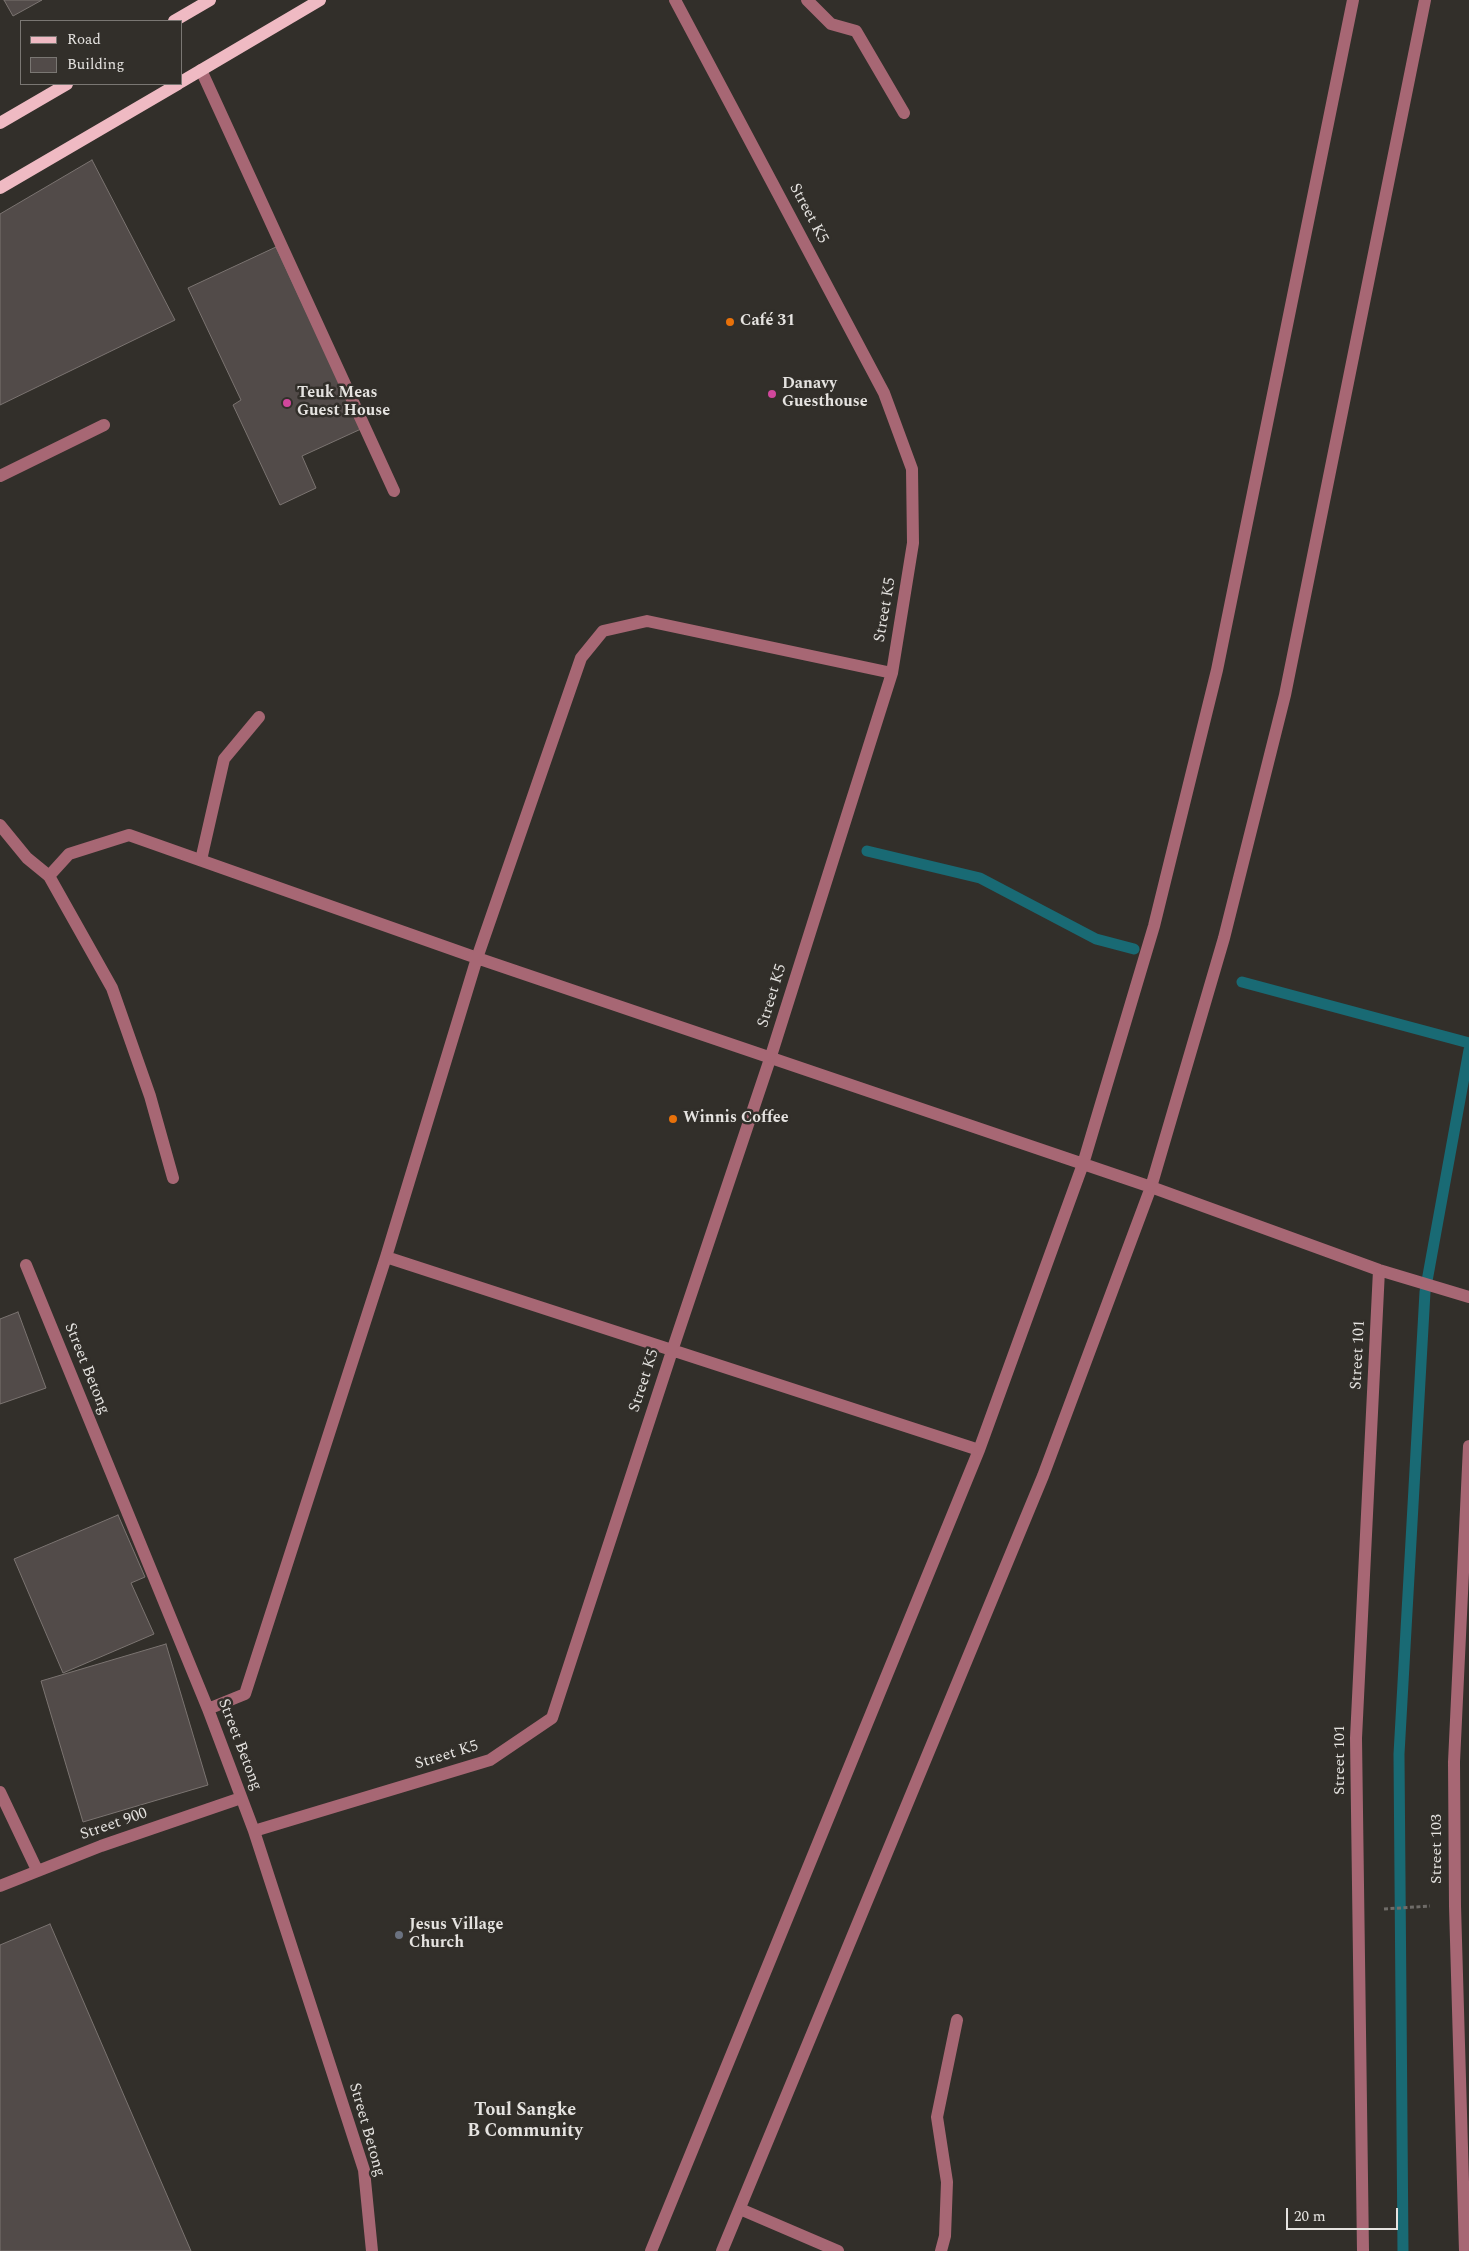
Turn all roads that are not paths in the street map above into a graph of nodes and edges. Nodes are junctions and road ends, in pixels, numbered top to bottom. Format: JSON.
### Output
{"nodes":[{"id":1,"x":210,"y":0,"type":"edge"},
{"id":2,"x":320,"y":0,"type":"edge"},
{"id":3,"x":675,"y":0,"type":"edge"},
{"id":4,"x":807,"y":0,"type":"edge"},
{"id":5,"x":1353,"y":0,"type":"edge"},
{"id":6,"x":1425,"y":0,"type":"edge"},
{"id":7,"x":176,"y":20,"type":"edge"},
{"id":8,"x":201,"y":70,"type":"junction"},
{"id":9,"x":182,"y":81,"type":"edge"},
{"id":10,"x":65,"y":85,"type":"edge"},
{"id":11,"x":176,"y":85,"type":"edge"},
{"id":12,"x":904,"y":113,"type":"dead end"},
{"id":13,"x":0,"y":123,"type":"edge"},
{"id":14,"x":0,"y":188,"type":"edge"},
{"id":15,"x":104,"y":425,"type":"dead end"},
{"id":16,"x":0,"y":476,"type":"edge"},
{"id":17,"x":394,"y":491,"type":"dead end"},
{"id":18,"x":892,"y":673,"type":"junction"},
{"id":19,"x":259,"y":717,"type":"dead end"},
{"id":20,"x":0,"y":825,"type":"edge"},
{"id":21,"x":201,"y":860,"type":"junction"},
{"id":22,"x":49,"y":876,"type":"junction"},
{"id":23,"x":477,"y":958,"type":"junction"},
{"id":24,"x":770,"y":1059,"type":"junction"},
{"id":25,"x":1083,"y":1164,"type":"junction"},
{"id":26,"x":173,"y":1178,"type":"dead end"},
{"id":27,"x":1152,"y":1187,"type":"junction"},
{"id":28,"x":386,"y":1257,"type":"junction"},
{"id":29,"x":26,"y":1266,"type":"dead end"},
{"id":30,"x":1379,"y":1270,"type":"junction"},
{"id":31,"x":1469,"y":1297,"type":"edge"},
{"id":32,"x":672,"y":1351,"type":"junction"},
{"id":33,"x":1469,"y":1446,"type":"edge"},
{"id":34,"x":979,"y":1450,"type":"junction"},
{"id":35,"x":208,"y":1709,"type":"junction"},
{"id":36,"x":0,"y":1792,"type":"edge"},
{"id":37,"x":241,"y":1798,"type":"junction"},
{"id":38,"x":254,"y":1831,"type":"junction"},
{"id":39,"x":37,"y":1870,"type":"junction"},
{"id":40,"x":0,"y":1886,"type":"edge"},
{"id":41,"x":957,"y":2020,"type":"dead end"},
{"id":42,"x":1466,"y":2125,"type":"edge"},
{"id":43,"x":740,"y":2209,"type":"junction"},
{"id":44,"x":372,"y":2251,"type":"edge"},
{"id":45,"x":650,"y":2251,"type":"edge"},
{"id":46,"x":722,"y":2251,"type":"edge"},
{"id":47,"x":838,"y":2251,"type":"edge"},
{"id":48,"x":941,"y":2251,"type":"edge"},
{"id":49,"x":1363,"y":2251,"type":"edge"},
{"id":50,"x":1465,"y":2251,"type":"edge"}],
"edges":[{"from":1,"to":7,"type":"main road"},
{"from":2,"to":8,"type":"main road"},
{"from":3,"to":18,"type":"street","name":"Street K5"},
{"from":4,"to":12,"type":"street"},
{"from":5,"to":25,"type":"street"},
{"from":6,"to":27,"type":"street"},
{"from":8,"to":9,"type":"main road"},
{"from":8,"to":17,"type":"street"},
{"from":10,"to":13,"type":"main road"},
{"from":11,"to":14,"type":"main road"},
{"from":15,"to":16,"type":"street"},
{"from":18,"to":23,"type":"street"},
{"from":18,"to":24,"type":"street","name":"Street K5"},
{"from":19,"to":21,"type":"street"},
{"from":20,"to":22,"type":"street"},
{"from":21,"to":22,"type":"street"},
{"from":21,"to":23,"type":"street"},
{"from":22,"to":26,"type":"street"},
{"from":23,"to":24,"type":"street"},
{"from":23,"to":28,"type":"street"},
{"from":24,"to":25,"type":"street"},
{"from":24,"to":32,"type":"street","name":"Street K5"},
{"from":25,"to":27,"type":"street"},
{"from":25,"to":34,"type":"street"},
{"from":27,"to":30,"type":"street"},
{"from":27,"to":43,"type":"street"},
{"from":28,"to":32,"type":"street"},
{"from":28,"to":35,"type":"street"},
{"from":29,"to":35,"type":"street","name":"Street Betong"},
{"from":30,"to":31,"type":"street"},
{"from":30,"to":49,"type":"street","name":"Street 101"},
{"from":32,"to":34,"type":"street"},
{"from":32,"to":38,"type":"street","name":"Street K5"},
{"from":33,"to":42,"type":"street","name":"Street 103"},
{"from":34,"to":45,"type":"street"},
{"from":35,"to":37,"type":"street","name":"Street Betong"},
{"from":36,"to":39,"type":"street"},
{"from":37,"to":38,"type":"street","name":"Street Betong"},
{"from":37,"to":39,"type":"street","name":"Street 900"},
{"from":38,"to":44,"type":"street","name":"Street Betong"},
{"from":39,"to":40,"type":"street","name":"Street 900"},
{"from":41,"to":48,"type":"street"},
{"from":42,"to":50,"type":"street","name":"Street 103"},
{"from":43,"to":46,"type":"street"},
{"from":43,"to":47,"type":"street"}]}
